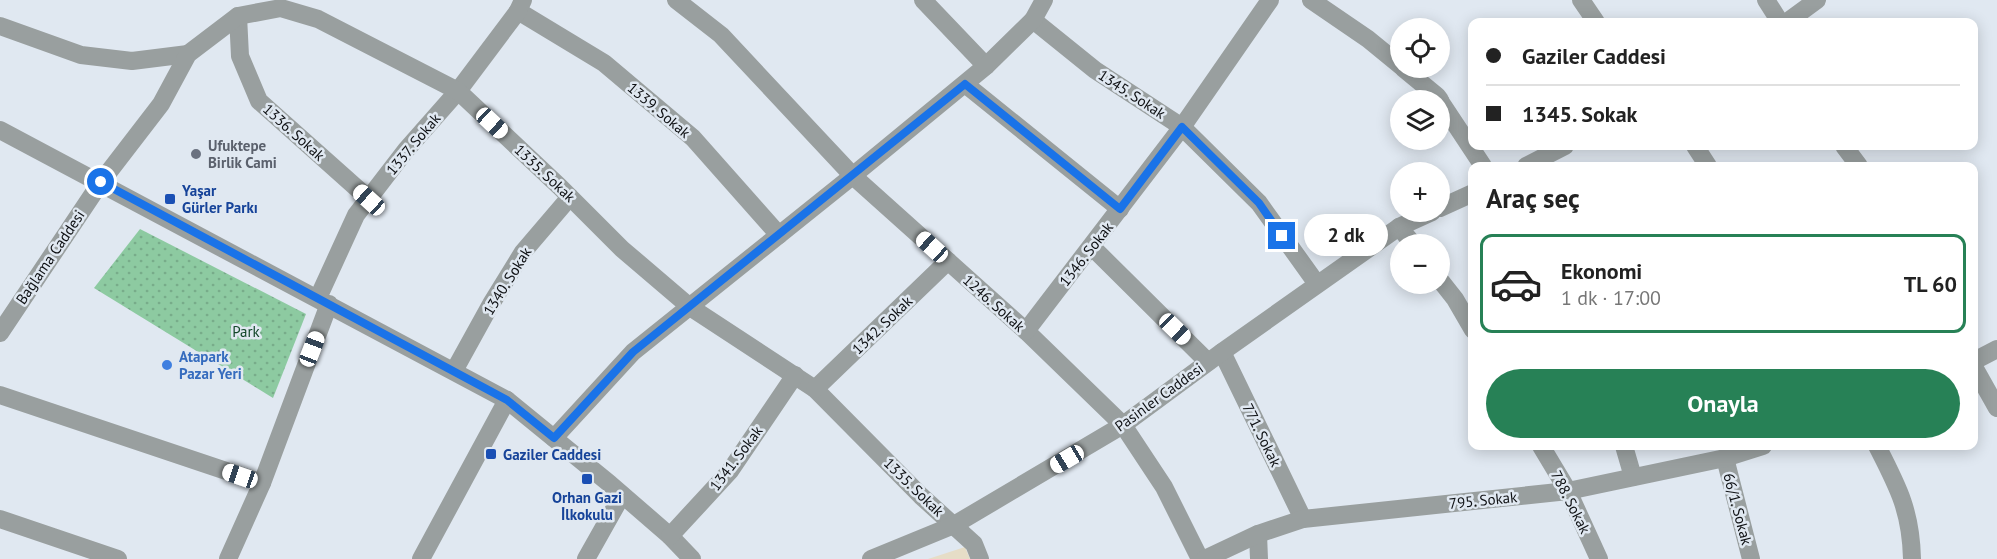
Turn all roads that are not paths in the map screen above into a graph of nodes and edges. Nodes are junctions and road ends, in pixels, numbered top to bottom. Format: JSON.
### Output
{"nodes":[{"id":1,"x":676,"y":0,"type":"edge"},
{"id":2,"x":923,"y":0,"type":"edge"},
{"id":3,"x":1044,"y":0,"type":"edge"},
{"id":4,"x":1270,"y":0,"type":"edge"},
{"id":5,"x":1311,"y":0,"type":"edge"},
{"id":6,"x":1581,"y":0,"type":"edge"},
{"id":7,"x":1766,"y":0,"type":"edge"},
{"id":8,"x":1817,"y":0,"type":"edge"},
{"id":9,"x":521,"y":5,"type":"edge"},
{"id":10,"x":238,"y":15,"type":"junction"},
{"id":11,"x":1593,"y":18,"type":"edge"},
{"id":12,"x":1777,"y":18,"type":"edge"},
{"id":13,"x":1792,"y":18,"type":"edge"},
{"id":14,"x":1033,"y":20,"type":"junction"},
{"id":15,"x":0,"y":26,"type":"edge"},
{"id":16,"x":188,"y":54,"type":"junction"},
{"id":17,"x":1390,"y":57,"type":"edge"},
{"id":18,"x":986,"y":66,"type":"junction"},
{"id":19,"x":1415,"y":78,"type":"edge"},
{"id":20,"x":965,"y":84,"type":"junction"},
{"id":21,"x":1430,"y":90,"type":"edge"},
{"id":22,"x":458,"y":91,"type":"junction"},
{"id":23,"x":1450,"y":116,"type":"edge"},
{"id":24,"x":1182,"y":127,"type":"junction"},
{"id":25,"x":0,"y":130,"type":"edge"},
{"id":26,"x":1468,"y":143,"type":"edge"},
{"id":27,"x":1557,"y":150,"type":"edge"},
{"id":28,"x":1534,"y":162,"type":"edge"},
{"id":29,"x":853,"y":176,"type":"junction"},
{"id":30,"x":101,"y":182,"type":"junction"},
{"id":31,"x":1468,"y":195,"type":"edge"},
{"id":32,"x":570,"y":197,"type":"junction"},
{"id":33,"x":369,"y":200,"type":"junction"},
{"id":34,"x":1450,"y":203,"type":"edge"},
{"id":35,"x":1120,"y":209,"type":"junction"},
{"id":36,"x":1408,"y":222,"type":"edge"},
{"id":37,"x":1399,"y":226,"type":"junction"},
{"id":38,"x":1405,"y":234,"type":"edge"},
{"id":39,"x":779,"y":235,"type":"junction"},
{"id":40,"x":1092,"y":247,"type":"junction"},
{"id":41,"x":948,"y":261,"type":"junction"},
{"id":42,"x":1317,"y":284,"type":"junction"},
{"id":43,"x":1450,"y":293,"type":"edge"},
{"id":44,"x":323,"y":301,"type":"junction"},
{"id":45,"x":690,"y":306,"type":"junction"},
{"id":46,"x":1468,"y":321,"type":"edge"},
{"id":47,"x":1026,"y":331,"type":"junction"},
{"id":48,"x":0,"y":333,"type":"edge"},
{"id":49,"x":1997,"y":349,"type":"edge"},
{"id":50,"x":1215,"y":357,"type":"junction"},
{"id":51,"x":1978,"y":359,"type":"edge"},
{"id":52,"x":454,"y":371,"type":"junction"},
{"id":53,"x":1978,"y":373,"type":"edge"},
{"id":54,"x":795,"y":375,"type":"junction"},
{"id":55,"x":815,"y":388,"type":"junction"},
{"id":56,"x":0,"y":395,"type":"edge"},
{"id":57,"x":507,"y":400,"type":"junction"},
{"id":58,"x":1997,"y":408,"type":"edge"},
{"id":59,"x":1123,"y":425,"type":"junction"},
{"id":60,"x":554,"y":438,"type":"junction"},
{"id":61,"x":1543,"y":450,"type":"edge"},
{"id":62,"x":1625,"y":450,"type":"edge"},
{"id":63,"x":1750,"y":450,"type":"edge"},
{"id":64,"x":1878,"y":450,"type":"edge"},
{"id":65,"x":1725,"y":458,"type":"junction"},
{"id":66,"x":1633,"y":477,"type":"junction"},
{"id":67,"x":262,"y":483,"type":"junction"},
{"id":68,"x":1568,"y":490,"type":"junction"},
{"id":69,"x":622,"y":495,"type":"junction"},
{"id":70,"x":0,"y":519,"type":"edge"},
{"id":71,"x":1303,"y":519,"type":"junction"},
{"id":72,"x":954,"y":525,"type":"junction"},
{"id":73,"x":1258,"y":534,"type":"junction"},
{"id":74,"x":670,"y":536,"type":"junction"},
{"id":75,"x":98,"y":556,"type":"edge"},
{"id":76,"x":118,"y":559,"type":"edge"},
{"id":77,"x":228,"y":559,"type":"edge"},
{"id":78,"x":421,"y":559,"type":"edge"},
{"id":79,"x":586,"y":559,"type":"edge"},
{"id":80,"x":692,"y":559,"type":"edge"},
{"id":81,"x":872,"y":559,"type":"edge"},
{"id":82,"x":980,"y":559,"type":"edge"},
{"id":83,"x":1200,"y":559,"type":"edge"},
{"id":84,"x":1205,"y":559,"type":"edge"},
{"id":85,"x":1259,"y":559,"type":"edge"},
{"id":86,"x":1599,"y":559,"type":"edge"},
{"id":87,"x":1752,"y":559,"type":"edge"},
{"id":88,"x":1912,"y":559,"type":"edge"}],
"edges":[{"from":1,"to":29,"type":"street","name":"1246. Sokak"},
{"from":2,"to":18,"type":"street"},
{"from":3,"to":14,"type":"street"},
{"from":4,"to":24,"type":"street","name":"1346. Sokak"},
{"from":5,"to":17,"type":"street"},
{"from":6,"to":11,"type":"street"},
{"from":7,"to":12,"type":"street"},
{"from":8,"to":13,"type":"street"},
{"from":9,"to":22,"type":"street","name":"1337. Sokak"},
{"from":9,"to":39,"type":"street","name":"1339. Sokak"},
{"from":10,"to":16,"type":"street","name":"1335. Sokak"},
{"from":10,"to":22,"type":"street","name":"1335. Sokak"},
{"from":10,"to":33,"type":"street","name":"1336. Sokak"},
{"from":14,"to":18,"type":"street"},
{"from":14,"to":24,"type":"street","name":"1345. Sokak"},
{"from":15,"to":16,"type":"street"},
{"from":16,"to":30,"type":"street","name":"1335. Sokak"},
{"from":18,"to":20,"type":"street"},
{"from":19,"to":21,"type":"street"},
{"from":20,"to":29,"type":"street"},
{"from":20,"to":35,"type":"street"},
{"from":22,"to":32,"type":"street","name":"1335. Sokak"},
{"from":22,"to":33,"type":"street","name":"1337. Sokak"},
{"from":23,"to":26,"type":"street"},
{"from":24,"to":35,"type":"street","name":"1346. Sokak"},
{"from":24,"to":42,"type":"street","name":"1345. Sokak"},
{"from":25,"to":30,"type":"street"},
{"from":27,"to":28,"type":"street"},
{"from":29,"to":39,"type":"street"},
{"from":29,"to":41,"type":"street","name":"1246. Sokak"},
{"from":30,"to":44,"type":"street"},
{"from":30,"to":48,"type":"street","name":"Bağlama Caddesi"},
{"from":31,"to":34,"type":"street"},
{"from":32,"to":45,"type":"street","name":"1335. Sokak"},
{"from":32,"to":52,"type":"street","name":"1340. Sokak"},
{"from":33,"to":44,"type":"street","name":"1337. Sokak"},
{"from":35,"to":40,"type":"street","name":"1346. Sokak"},
{"from":36,"to":37,"type":"street","name":"Pasinler Caddesi"},
{"from":37,"to":38,"type":"street"},
{"from":37,"to":42,"type":"street","name":"Pasinler Caddesi"},
{"from":39,"to":45,"type":"street"},
{"from":40,"to":47,"type":"street","name":"1346. Sokak"},
{"from":40,"to":50,"type":"street","name":"771. Sokak"},
{"from":41,"to":47,"type":"street","name":"1246. Sokak"},
{"from":41,"to":55,"type":"street","name":"1342. Sokak"},
{"from":42,"to":50,"type":"street","name":"Pasinler Caddesi"},
{"from":43,"to":46,"type":"street"},
{"from":44,"to":52,"type":"street"},
{"from":44,"to":67,"type":"street","name":"1337. Sokak"},
{"from":45,"to":54,"type":"street","name":"1335. Sokak"},
{"from":45,"to":60,"type":"street"},
{"from":47,"to":59,"type":"street","name":"1246. Sokak"},
{"from":49,"to":51,"type":"street"},
{"from":50,"to":59,"type":"street","name":"Pasinler Caddesi"},
{"from":50,"to":71,"type":"street","name":"771. Sokak"},
{"from":52,"to":57,"type":"street"},
{"from":53,"to":58,"type":"street"},
{"from":54,"to":55,"type":"street","name":"1335. Sokak"},
{"from":54,"to":74,"type":"street","name":"1341. Sokak"},
{"from":55,"to":72,"type":"street","name":"1335. Sokak"},
{"from":56,"to":67,"type":"street"},
{"from":57,"to":60,"type":"street"},
{"from":57,"to":78,"type":"street"},
{"from":59,"to":72,"type":"street","name":"Pasinler Caddesi"},
{"from":59,"to":83,"type":"street","name":"1246. Sokak"},
{"from":60,"to":69,"type":"street"},
{"from":61,"to":68,"type":"street","name":"788. Sokak"},
{"from":62,"to":66,"type":"street"},
{"from":63,"to":65,"type":"street","name":"795. Sokak"},
{"from":64,"to":88,"type":"street"},
{"from":65,"to":66,"type":"street","name":"795. Sokak"},
{"from":65,"to":87,"type":"street","name":"66/1. Sokak"},
{"from":66,"to":68,"type":"street","name":"795. Sokak"},
{"from":67,"to":77,"type":"street","name":"1337. Sokak"},
{"from":68,"to":71,"type":"street","name":"795. Sokak"},
{"from":68,"to":86,"type":"street","name":"788. Sokak"},
{"from":69,"to":74,"type":"street"},
{"from":69,"to":79,"type":"street"},
{"from":70,"to":75,"type":"street"},
{"from":71,"to":73,"type":"street","name":"795. Sokak"},
{"from":72,"to":81,"type":"street","name":"Pasinler Caddesi"},
{"from":72,"to":82,"type":"street","name":"1335. Sokak"},
{"from":73,"to":84,"type":"street","name":"795. Sokak"},
{"from":73,"to":85,"type":"street"},
{"from":74,"to":80,"type":"street"},
{"from":75,"to":76,"type":"street"}]}
